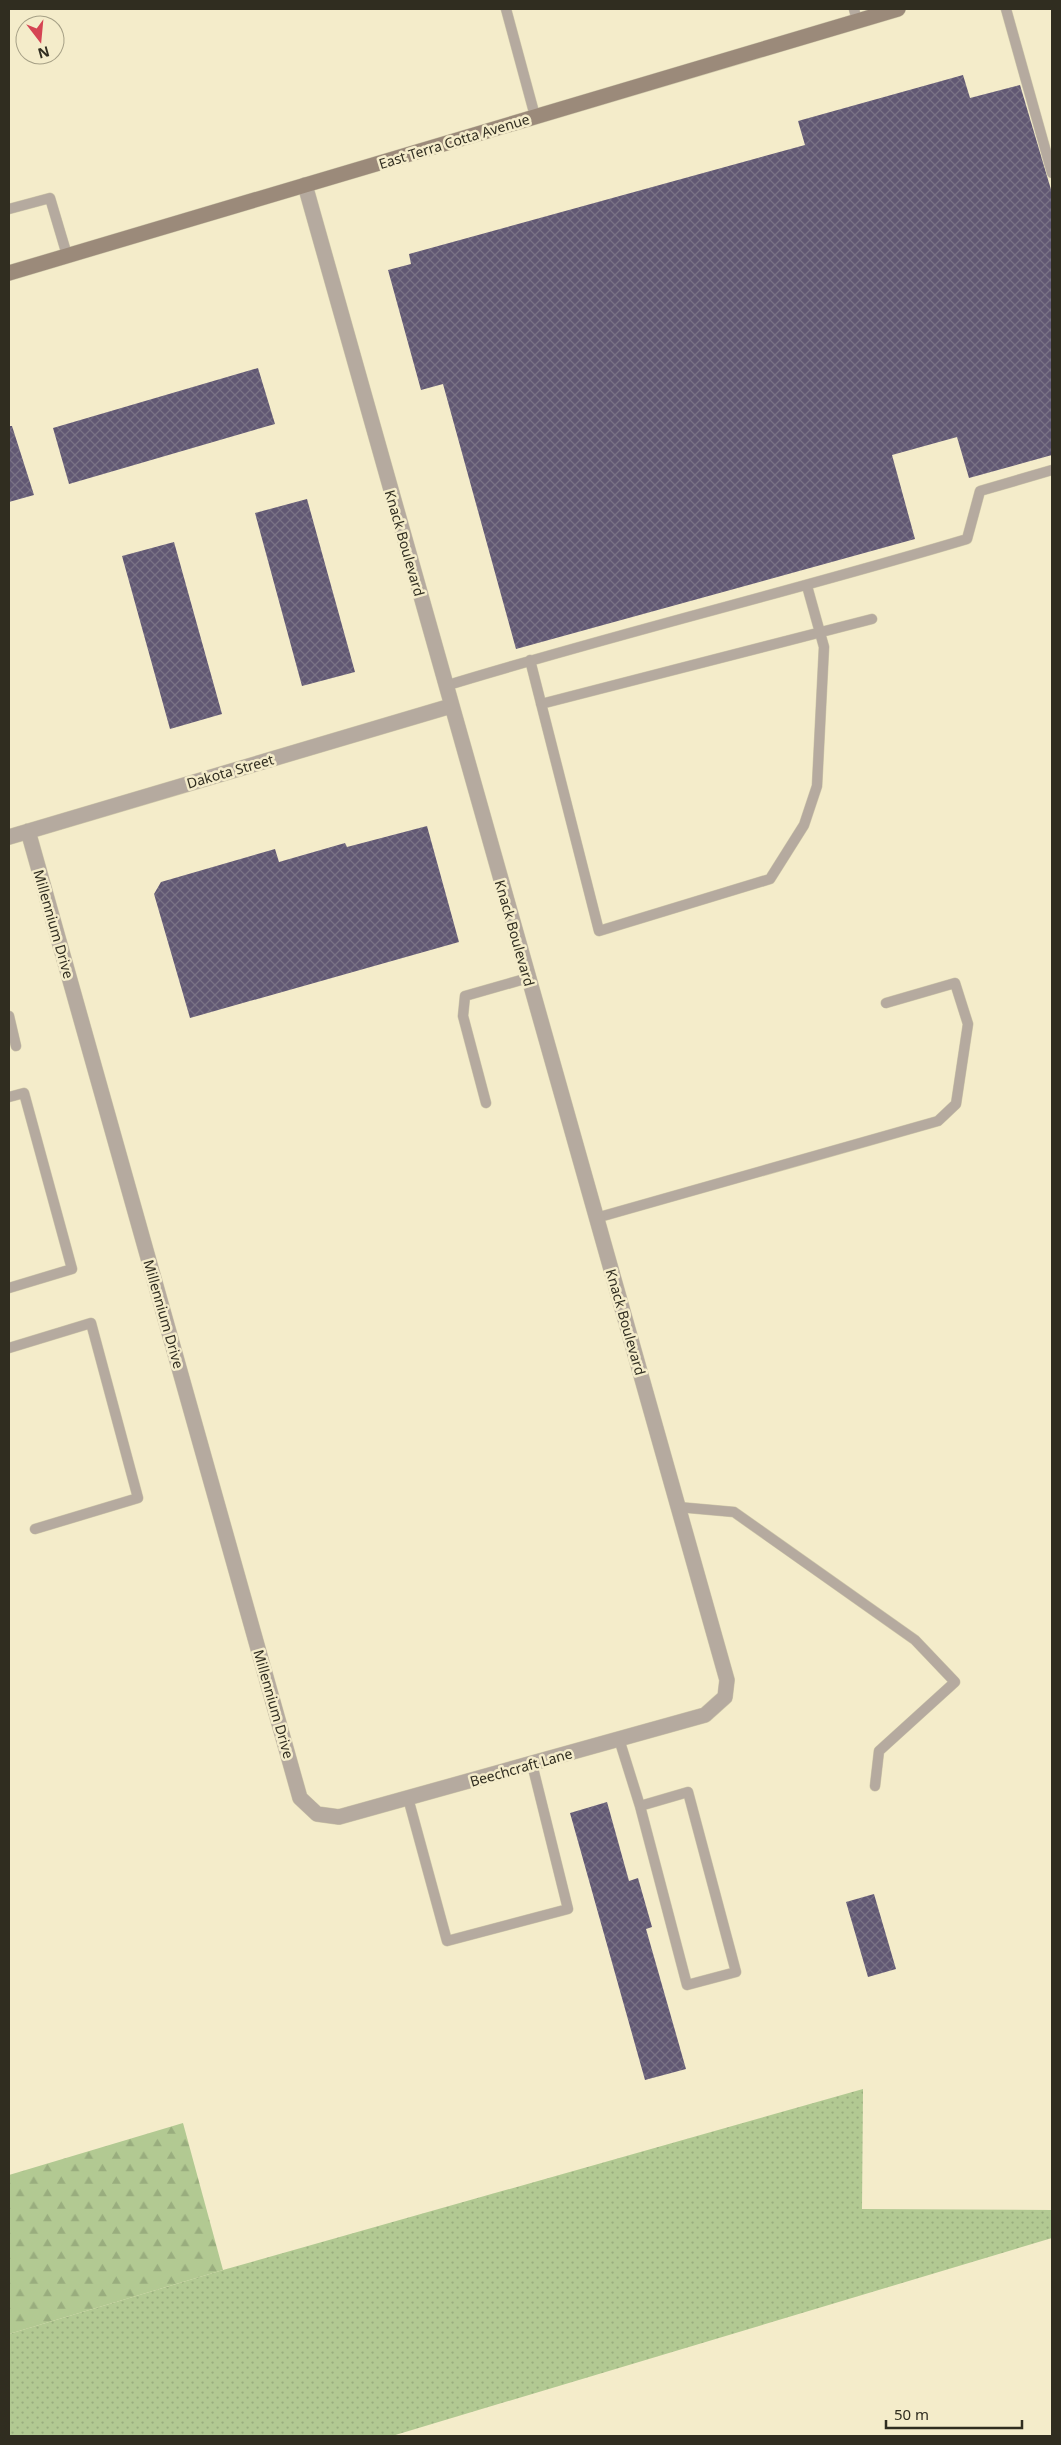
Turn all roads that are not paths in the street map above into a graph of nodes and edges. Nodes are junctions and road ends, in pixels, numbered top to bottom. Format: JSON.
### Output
{"nodes":[{"id":1,"x":506,"y":9,"type":"edge"},
{"id":2,"x":898,"y":9,"type":"edge"},
{"id":3,"x":1006,"y":9,"type":"edge"},
{"id":4,"x":856,"y":15,"type":"edge"},
{"id":5,"x":535,"y":116,"type":"junction"},
{"id":6,"x":1052,"y":173,"type":"edge"},
{"id":7,"x":305,"y":185,"type":"junction"},
{"id":8,"x":9,"y":209,"type":"edge"},
{"id":9,"x":67,"y":255,"type":"junction"},
{"id":10,"x":9,"y":273,"type":"edge"},
{"id":11,"x":1052,"y":470,"type":"edge"},
{"id":12,"x":807,"y":586,"type":"junction"},
{"id":13,"x":872,"y":619,"type":"dead end"},
{"id":14,"x":820,"y":633,"type":"junction"},
{"id":15,"x":530,"y":660,"type":"junction"},
{"id":16,"x":445,"y":686,"type":"junction"},
{"id":17,"x":542,"y":704,"type":"junction"},
{"id":18,"x":451,"y":706,"type":"junction"},
{"id":19,"x":28,"y":831,"type":"junction"},
{"id":20,"x":9,"y":837,"type":"edge"},
{"id":21,"x":528,"y":978,"type":"junction"},
{"id":22,"x":886,"y":1003,"type":"dead end"},
{"id":23,"x":9,"y":1016,"type":"edge"},
{"id":24,"x":16,"y":1046,"type":"dead end"},
{"id":25,"x":9,"y":1098,"type":"edge"},
{"id":26,"x":486,"y":1103,"type":"dead end"},
{"id":27,"x":596,"y":1218,"type":"junction"},
{"id":28,"x":9,"y":1288,"type":"edge"},
{"id":29,"x":9,"y":1348,"type":"edge"},
{"id":30,"x":678,"y":1507,"type":"junction"},
{"id":31,"x":36,"y":1529,"type":"dead end"},
{"id":32,"x":727,"y":1680,"type":"joint"},
{"id":33,"x":619,"y":1739,"type":"junction"},
{"id":34,"x":532,"y":1764,"type":"junction"},
{"id":35,"x":876,"y":1786,"type":"dead end"},
{"id":36,"x":300,"y":1798,"type":"joint"},
{"id":37,"x":408,"y":1798,"type":"junction"},
{"id":38,"x":640,"y":1806,"type":"junction"}],
"edges":[{"from":1,"to":5,"type":"lane"},
{"from":2,"to":4,"type":"main road","name":"East Terra Cotta Avenue"},
{"from":3,"to":6,"type":"lane"},
{"from":4,"to":5,"type":"main road","name":"East Terra Cotta Avenue"},
{"from":5,"to":7,"type":"main road","name":"East Terra Cotta Avenue"},
{"from":7,"to":9,"type":"main road","name":"East Terra Cotta Avenue"},
{"from":7,"to":16,"type":"street","name":"Knack Boulevard"},
{"from":8,"to":9,"type":"lane"},
{"from":9,"to":10,"type":"main road","name":"East Terra Cotta Avenue"},
{"from":11,"to":12,"type":"lane"},
{"from":12,"to":14,"type":"lane"},
{"from":12,"to":15,"type":"lane"},
{"from":13,"to":14,"type":"lane"},
{"from":14,"to":17,"type":"lane"},
{"from":14,"to":17,"type":"lane"},
{"from":15,"to":16,"type":"lane"},
{"from":15,"to":17,"type":"lane"},
{"from":16,"to":18,"type":"street","name":"Knack Boulevard"},
{"from":18,"to":19,"type":"street","name":"Dakota Street"},
{"from":18,"to":21,"type":"street","name":"Knack Boulevard"},
{"from":19,"to":20,"type":"street","name":"Dakota Street"},
{"from":19,"to":36,"type":"street","name":"Millennium Drive"},
{"from":21,"to":26,"type":"lane"},
{"from":21,"to":27,"type":"street","name":"Knack Boulevard"},
{"from":22,"to":27,"type":"lane"},
{"from":23,"to":24,"type":"lane"},
{"from":25,"to":28,"type":"lane"},
{"from":27,"to":30,"type":"street","name":"Knack Boulevard"},
{"from":29,"to":31,"type":"lane"},
{"from":30,"to":32,"type":"street","name":"Knack Boulevard"},
{"from":30,"to":35,"type":"lane"},
{"from":32,"to":33,"type":"street","name":"Beechcraft Lane"},
{"from":33,"to":34,"type":"street","name":"Beechcraft Lane"},
{"from":33,"to":38,"type":"lane"},
{"from":34,"to":37,"type":"street","name":"Beechcraft Lane"},
{"from":34,"to":37,"type":"lane"},
{"from":36,"to":37,"type":"street","name":"Beechcraft Lane"},
{"from":38,"to":38,"type":"lane"}]}
